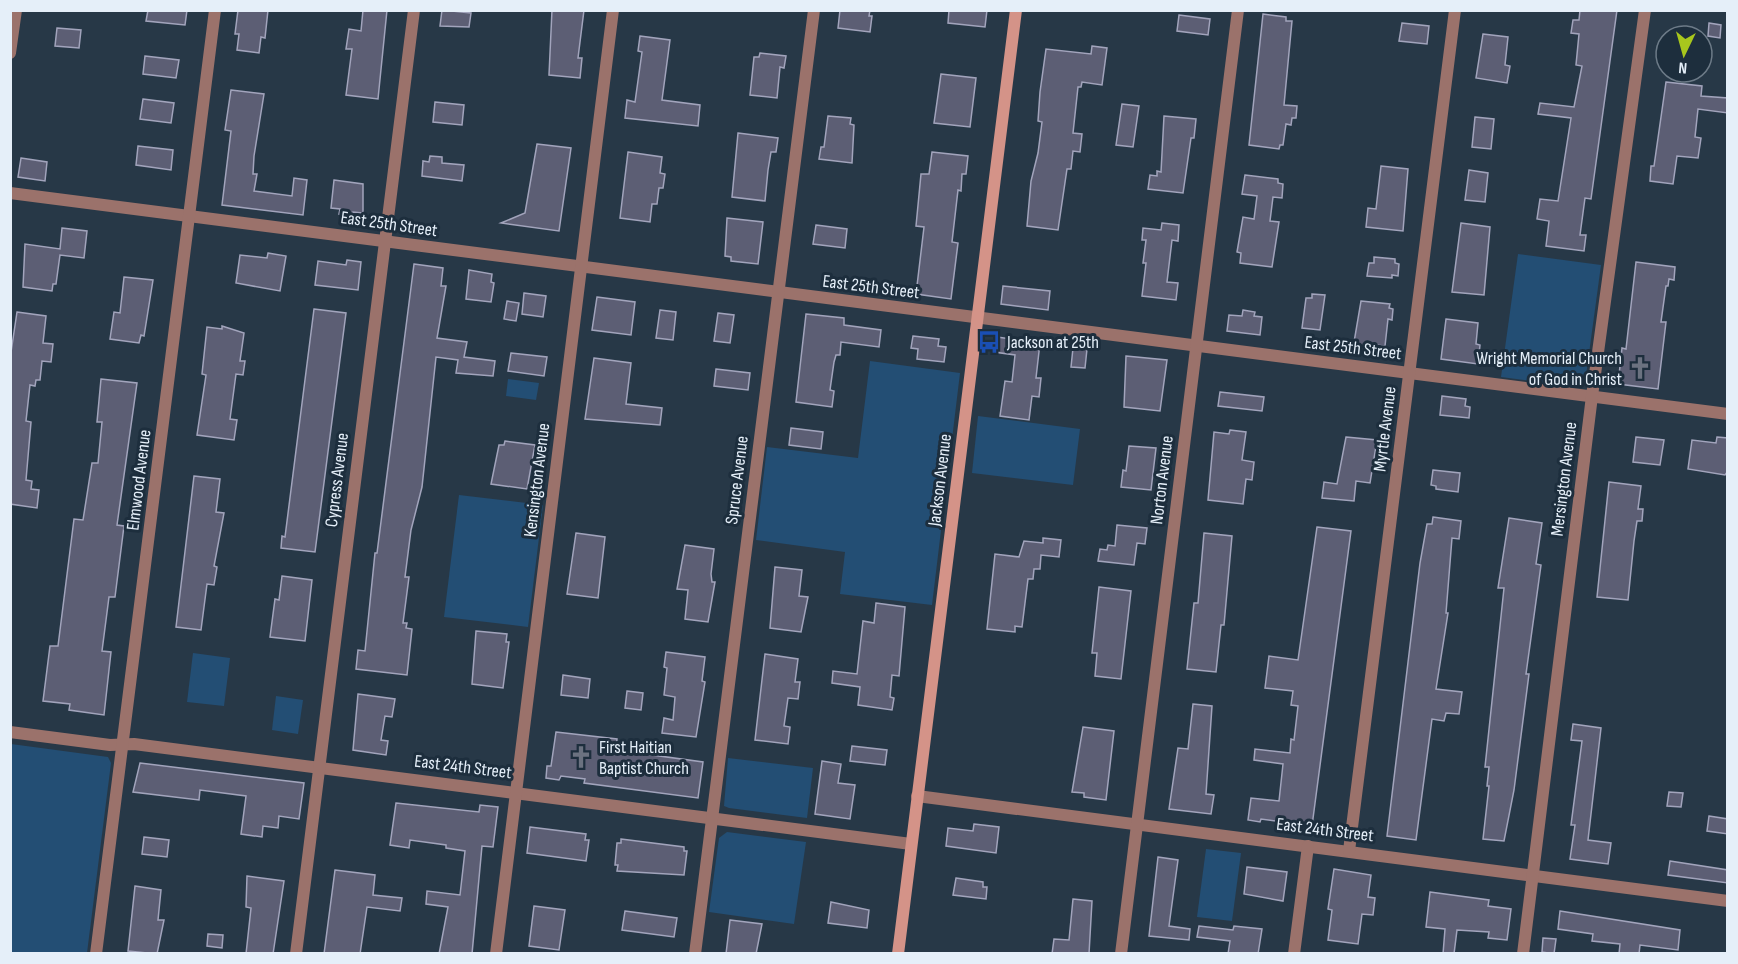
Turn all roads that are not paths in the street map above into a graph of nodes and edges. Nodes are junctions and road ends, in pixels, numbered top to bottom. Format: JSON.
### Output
{"nodes":[{"id":1,"x":16,"y":10,"type":"edge"},
{"id":2,"x":215,"y":10,"type":"edge"},
{"id":3,"x":414,"y":10,"type":"edge"},
{"id":4,"x":613,"y":10,"type":"edge"},
{"id":5,"x":814,"y":10,"type":"edge"},
{"id":6,"x":1016,"y":10,"type":"edge"},
{"id":7,"x":1238,"y":10,"type":"edge"},
{"id":8,"x":1455,"y":10,"type":"edge"},
{"id":9,"x":1645,"y":10,"type":"edge"},
{"id":10,"x":10,"y":53,"type":"edge"},
{"id":11,"x":10,"y":193,"type":"edge"},
{"id":12,"x":191,"y":216,"type":"junction"},
{"id":13,"x":386,"y":241,"type":"junction"},
{"id":14,"x":582,"y":268,"type":"junction"},
{"id":15,"x":778,"y":293,"type":"junction"},
{"id":16,"x":978,"y":319,"type":"junction"},
{"id":17,"x":1197,"y":346,"type":"junction"},
{"id":18,"x":1411,"y":374,"type":"junction"},
{"id":19,"x":1592,"y":396,"type":"junction"},
{"id":20,"x":1728,"y":414,"type":"edge"},
{"id":21,"x":10,"y":732,"type":"edge"},
{"id":22,"x":123,"y":746,"type":"junction"},
{"id":23,"x":320,"y":766,"type":"junction"},
{"id":24,"x":516,"y":792,"type":"junction"},
{"id":25,"x":917,"y":795,"type":"junction"},
{"id":26,"x":713,"y":818,"type":"junction"},
{"id":27,"x":1137,"y":823,"type":"junction"},
{"id":28,"x":911,"y":844,"type":"junction"},
{"id":29,"x":1308,"y":846,"type":"junction"},
{"id":30,"x":1349,"y":851,"type":"junction"},
{"id":31,"x":1533,"y":875,"type":"junction"},
{"id":32,"x":1728,"y":901,"type":"edge"},
{"id":33,"x":96,"y":954,"type":"edge"},
{"id":34,"x":296,"y":954,"type":"edge"},
{"id":35,"x":496,"y":954,"type":"edge"},
{"id":36,"x":695,"y":954,"type":"edge"},
{"id":37,"x":898,"y":954,"type":"edge"},
{"id":38,"x":1120,"y":954,"type":"edge"},
{"id":39,"x":1294,"y":954,"type":"edge"},
{"id":40,"x":1523,"y":954,"type":"edge"}],
"edges":[{"from":1,"to":10,"type":"street"},
{"from":2,"to":12,"type":"street","name":"Elmwood Avenue"},
{"from":3,"to":13,"type":"street","name":"Cypress Avenue"},
{"from":4,"to":14,"type":"street","name":"Kensington Avenue"},
{"from":5,"to":15,"type":"street","name":"Spruce Avenue"},
{"from":6,"to":16,"type":"street","name":"Jackson Avenue"},
{"from":7,"to":17,"type":"street","name":"Norton Avenue"},
{"from":8,"to":18,"type":"street","name":"Myrtle Avenue"},
{"from":9,"to":19,"type":"street","name":"Mersington Avenue"},
{"from":11,"to":12,"type":"street","name":"East 25th Street"},
{"from":12,"to":13,"type":"street","name":"East 25th Street"},
{"from":12,"to":22,"type":"street","name":"Elmwood Avenue"},
{"from":13,"to":14,"type":"street","name":"East 25th Street"},
{"from":13,"to":23,"type":"street","name":"Cypress Avenue"},
{"from":14,"to":15,"type":"street","name":"East 25th Street"},
{"from":14,"to":24,"type":"street","name":"Kensington Avenue"},
{"from":15,"to":16,"type":"street","name":"East 25th Street"},
{"from":15,"to":26,"type":"street","name":"Spruce Avenue"},
{"from":16,"to":17,"type":"street","name":"East 25th Street"},
{"from":16,"to":25,"type":"street","name":"Jackson Avenue"},
{"from":17,"to":18,"type":"street","name":"East 25th Street"},
{"from":17,"to":27,"type":"street","name":"Norton Avenue"},
{"from":18,"to":19,"type":"street","name":"East 25th Street"},
{"from":18,"to":30,"type":"street","name":"Myrtle Avenue"},
{"from":19,"to":20,"type":"street","name":"East 25th Street"},
{"from":19,"to":31,"type":"street","name":"Mersington Avenue"},
{"from":21,"to":22,"type":"street","name":"East 24th Street"},
{"from":22,"to":23,"type":"street","name":"East 24th Street"},
{"from":22,"to":33,"type":"street","name":"Elmwood Avenue"},
{"from":23,"to":24,"type":"street","name":"East 24th Street"},
{"from":23,"to":34,"type":"street","name":"Cypress Avenue"},
{"from":24,"to":26,"type":"street","name":"East 24th Street"},
{"from":24,"to":35,"type":"street","name":"Kensington Avenue"},
{"from":25,"to":27,"type":"street","name":"East 24th Street"},
{"from":25,"to":28,"type":"street","name":"Jackson Avenue"},
{"from":26,"to":28,"type":"street","name":"East 24th Street"},
{"from":26,"to":36,"type":"street","name":"Spruce Avenue"},
{"from":27,"to":29,"type":"street","name":"East 24th Street"},
{"from":27,"to":38,"type":"street","name":"Norton Avenue"},
{"from":28,"to":37,"type":"street","name":"Jackson Avenue"},
{"from":29,"to":30,"type":"street","name":"East 24th Street"},
{"from":29,"to":39,"type":"street"},
{"from":30,"to":31,"type":"street","name":"East 24th Street"},
{"from":31,"to":32,"type":"street","name":"East 24th Street"},
{"from":31,"to":40,"type":"street","name":"Mersington Avenue"}]}
